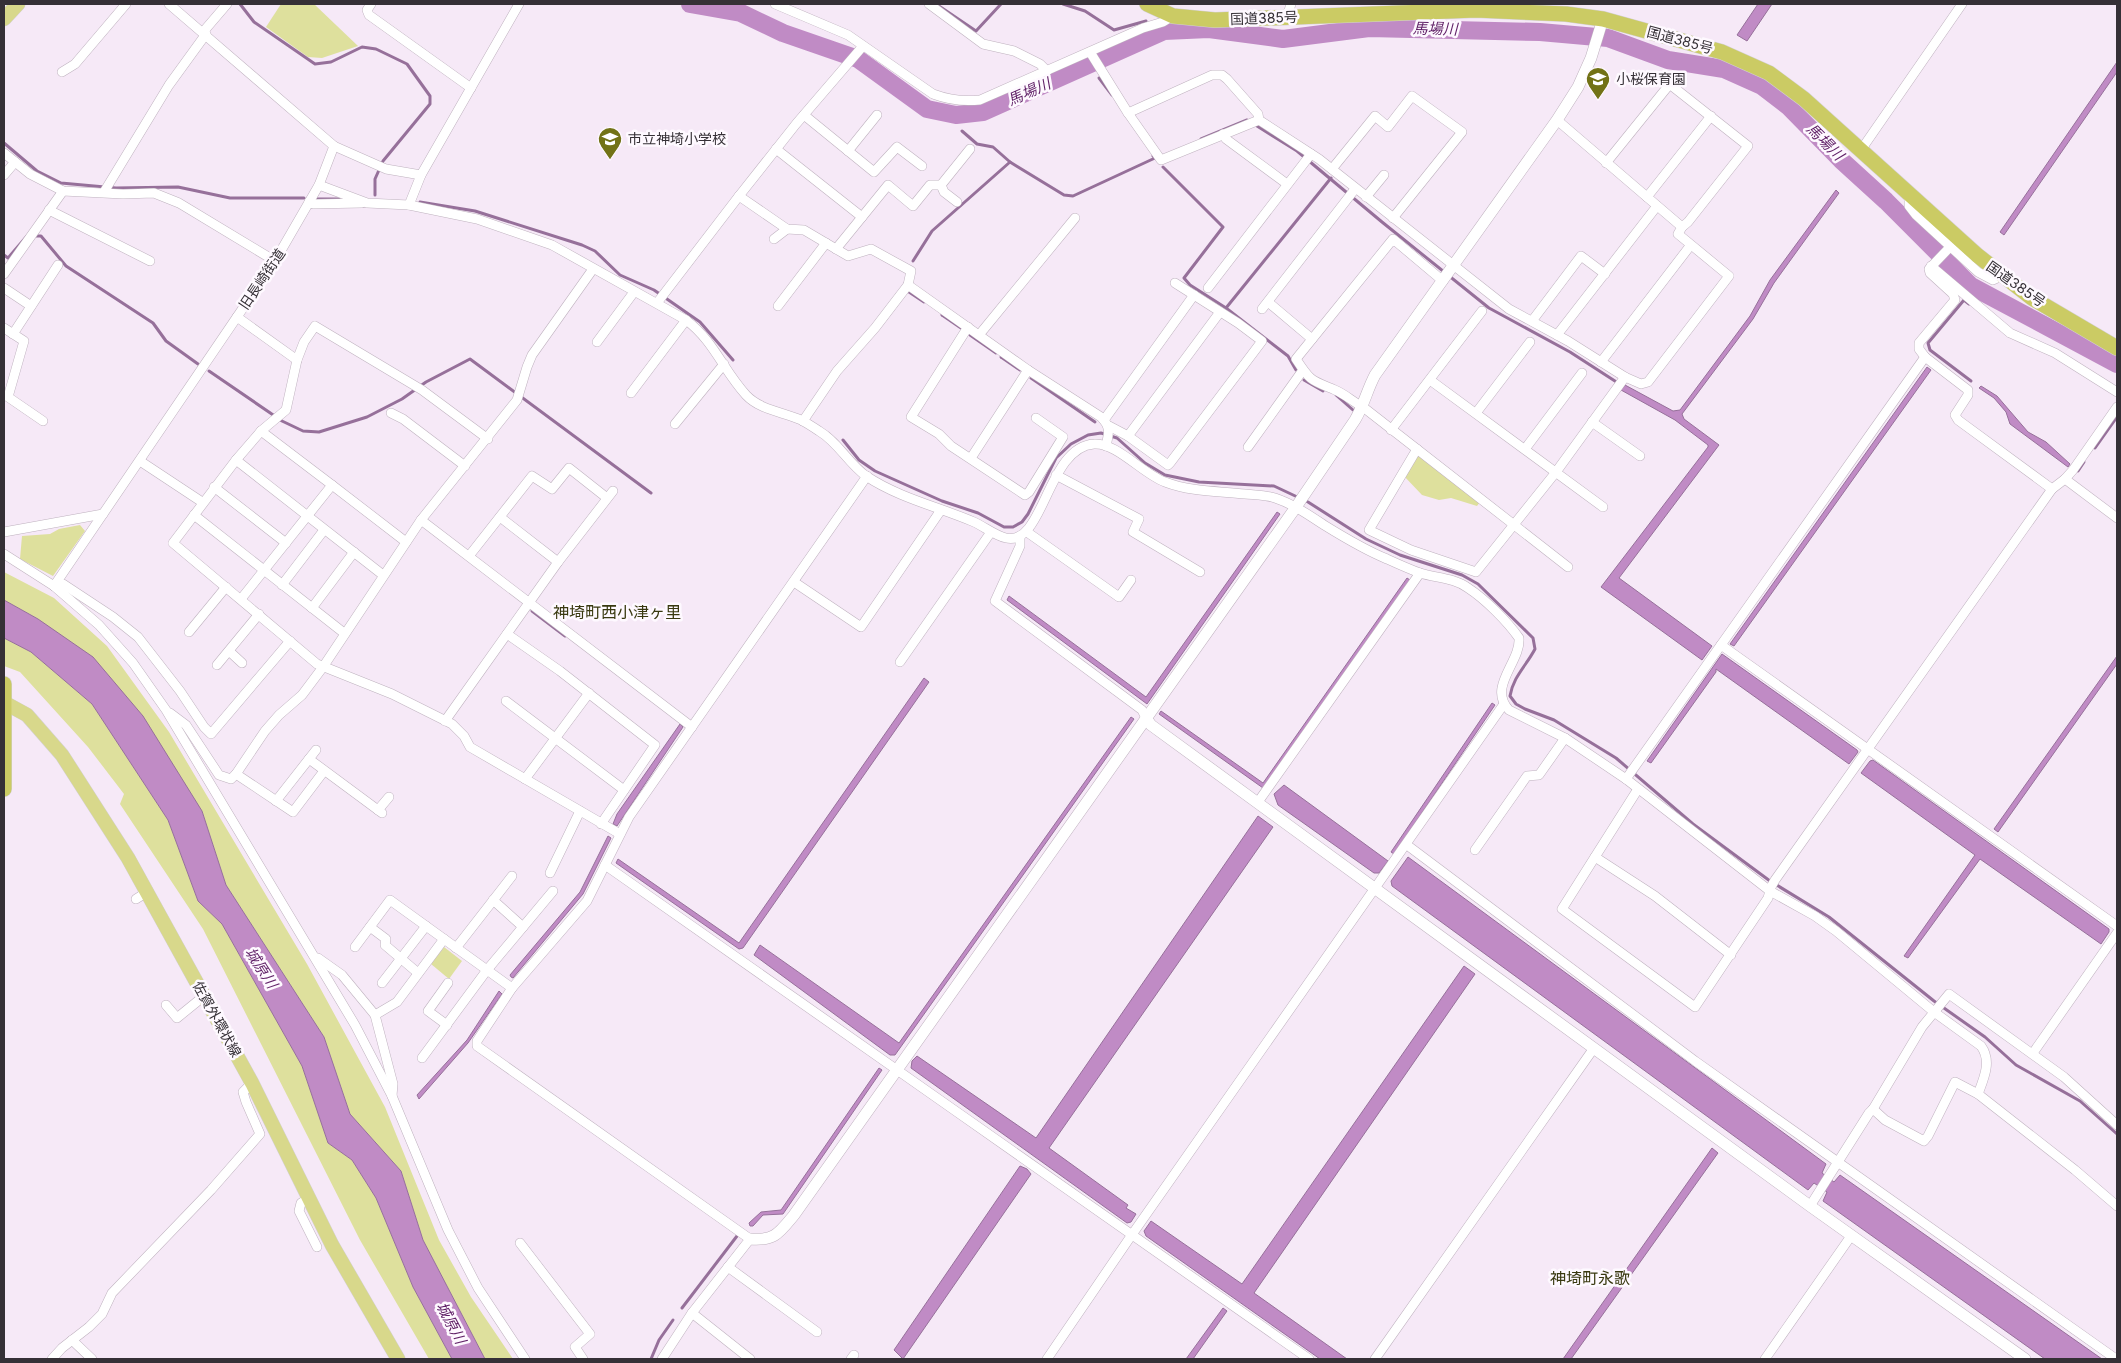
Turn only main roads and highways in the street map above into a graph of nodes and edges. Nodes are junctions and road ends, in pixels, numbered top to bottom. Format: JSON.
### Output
{"nodes":[{"id":1,"x":18,"y":4,"type":"edge"},
{"id":2,"x":1147,"y":4,"type":"edge"},
{"id":3,"x":1474,"y":7,"type":"edge"},
{"id":4,"x":1569,"y":9,"type":"edge"},
{"id":5,"x":1289,"y":10,"type":"edge"},
{"id":6,"x":4,"y":19,"type":"edge"},
{"id":7,"x":2117,"y":348,"type":"edge"},
{"id":8,"x":4,"y":684,"type":"edge"},
{"id":9,"x":4,"y":703,"type":"edge"},
{"id":10,"x":4,"y":738,"type":"edge"},
{"id":11,"x":4,"y":789,"type":"edge"},
{"id":12,"x":398,"y":1359,"type":"edge"}],
"edges":[{"from":1,"to":6,"type":"main road"},
{"from":2,"to":5,"type":"highway","name":"国道385号"},
{"from":3,"to":4,"type":"highway","name":"国道385号"},
{"from":3,"to":5,"type":"highway","name":"国道385号"},
{"from":4,"to":7,"type":"highway","name":"国道385号"},
{"from":8,"to":9,"type":"highway"},
{"from":9,"to":10,"type":"highway"},
{"from":9,"to":12,"type":"main road","name":"佐賀外環状線"},
{"from":10,"to":11,"type":"highway"}]}
